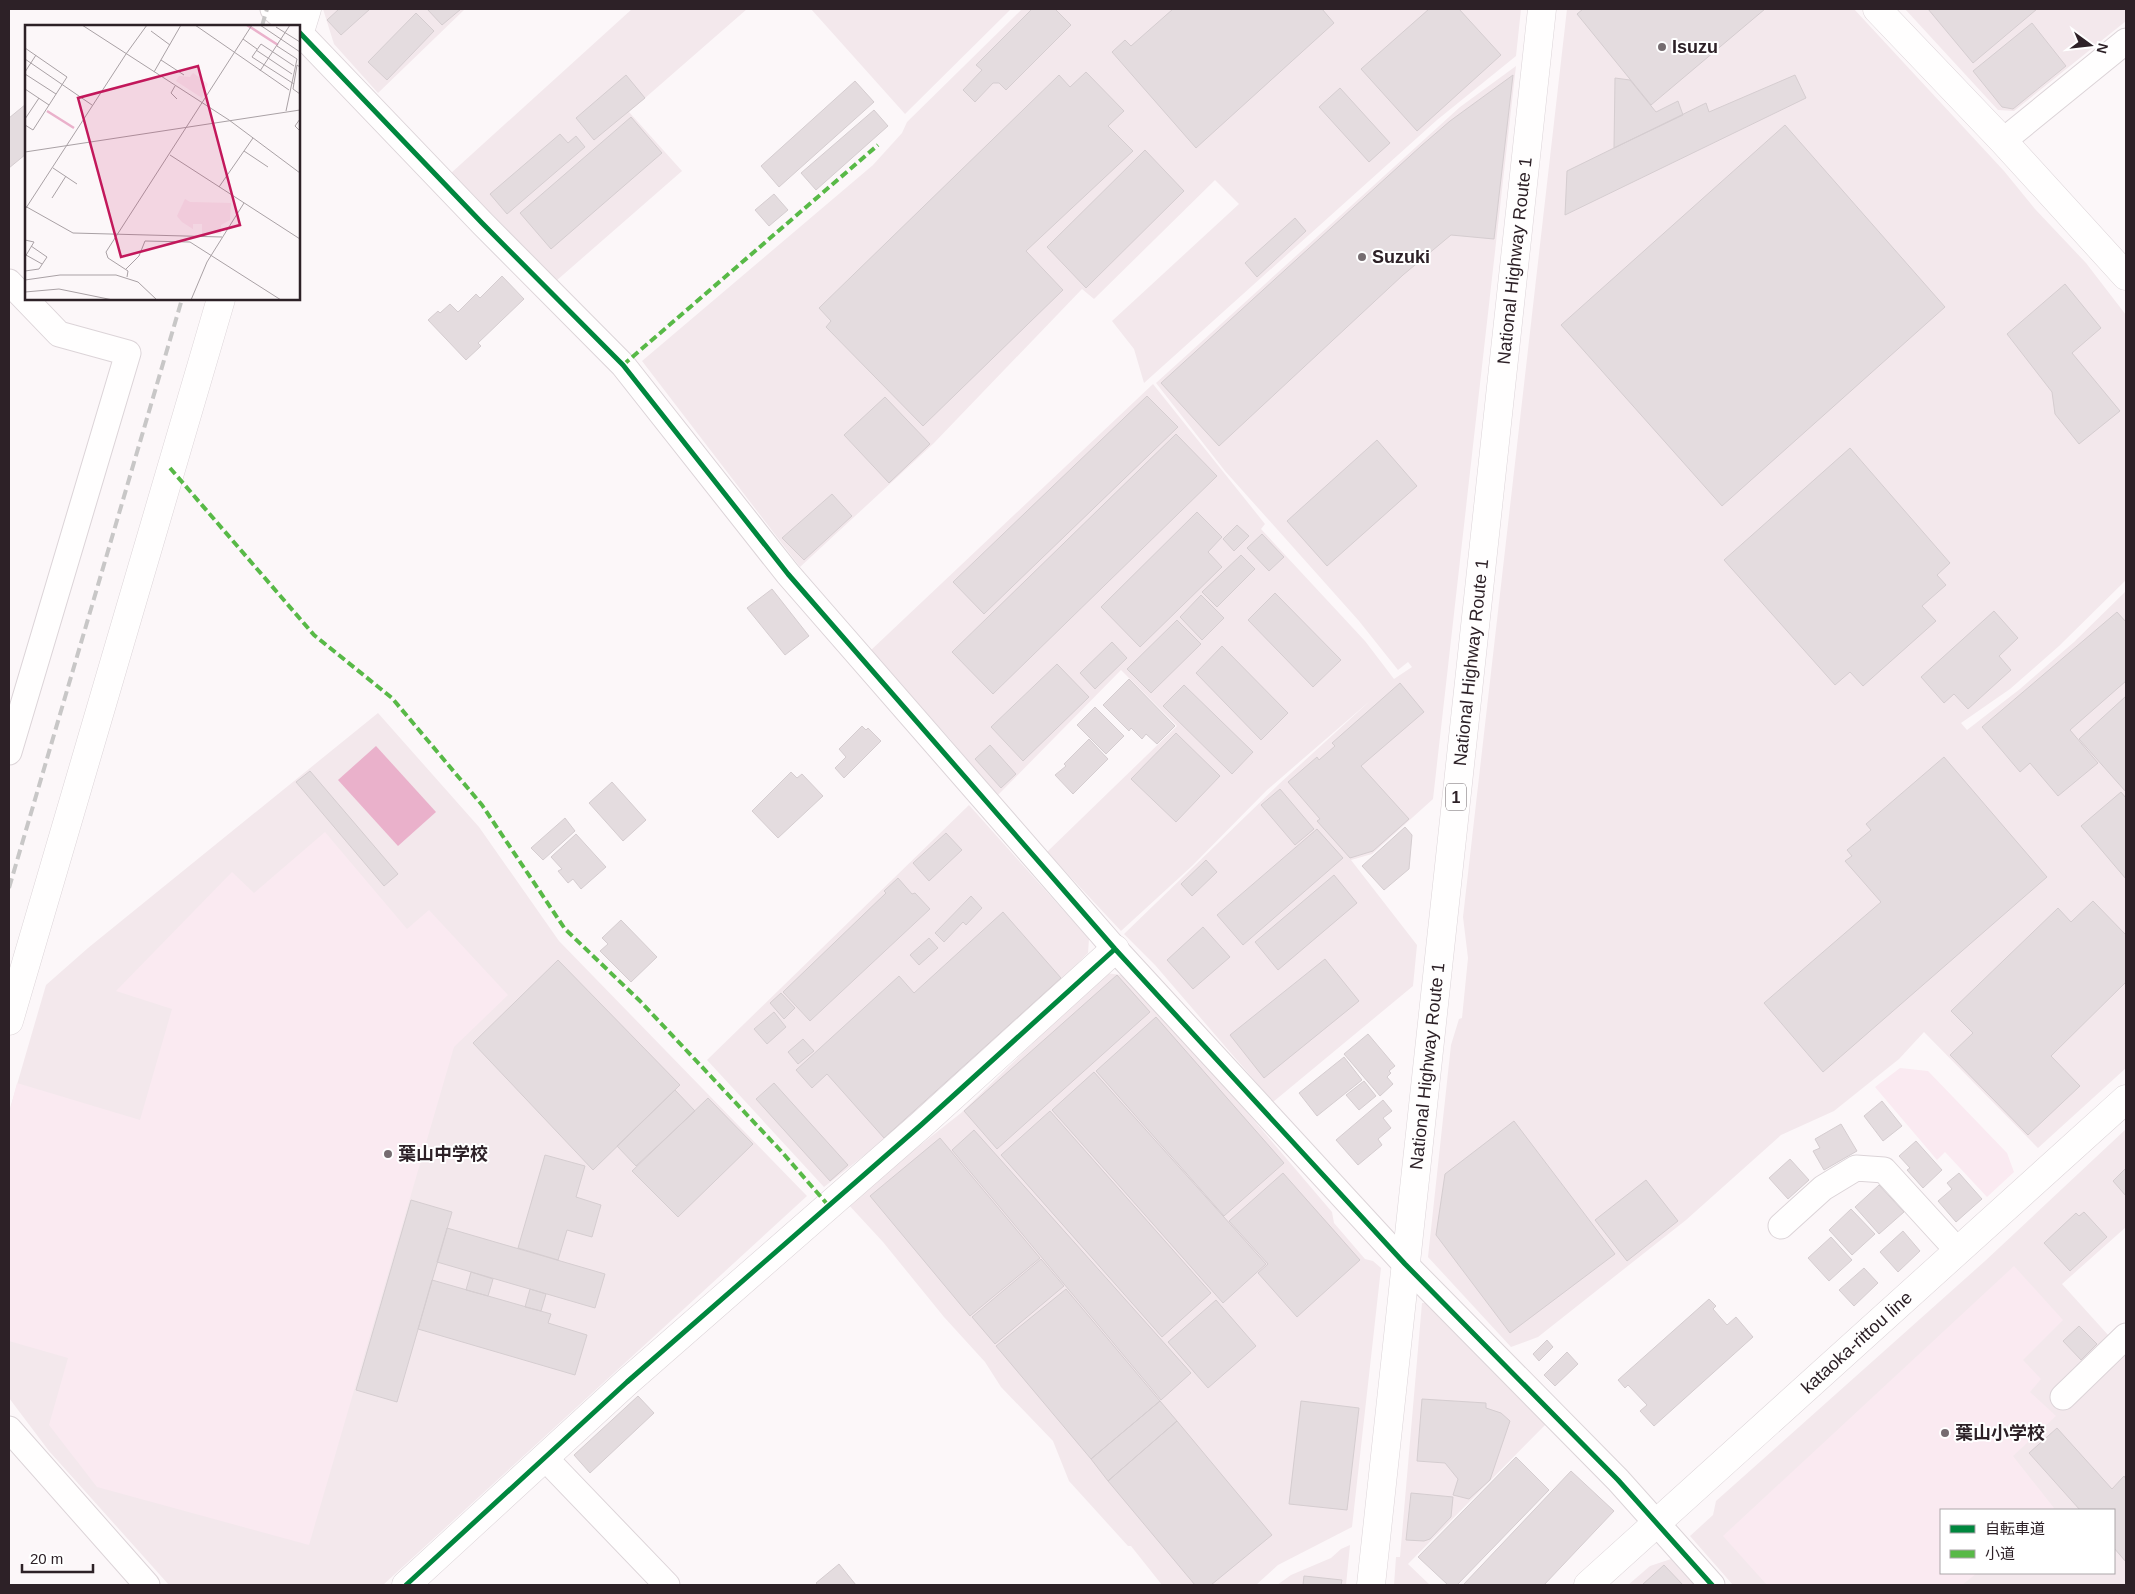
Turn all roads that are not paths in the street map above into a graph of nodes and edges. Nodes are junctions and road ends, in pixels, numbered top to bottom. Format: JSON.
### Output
{"nodes":[{"id":1,"x":273,"y":9,"type":"edge"},
{"id":2,"x":1542,"y":9,"type":"edge"},
{"id":3,"x":1877,"y":9,"type":"edge"},
{"id":4,"x":296,"y":25,"type":"edge"},
{"id":5,"x":300,"y":28,"type":"edge"},
{"id":6,"x":2126,"y":41,"type":"edge"},
{"id":7,"x":2003,"y":141,"type":"junction"},
{"id":8,"x":2126,"y":276,"type":"edge"},
{"id":9,"x":9,"y":282,"type":"edge"},
{"id":10,"x":25,"y":299,"type":"edge"},
{"id":11,"x":26,"y":300,"type":"edge"},
{"id":12,"x":220,"y":300,"type":"edge"},
{"id":13,"x":9,"y":752,"type":"edge"},
{"id":14,"x":1115,"y":949,"type":"junction"},
{"id":15,"x":9,"y":1021,"type":"edge"},
{"id":16,"x":2126,"y":1099,"type":"edge"},
{"id":17,"x":1781,"y":1226,"type":"dead end"},
{"id":18,"x":1958,"y":1251,"type":"junction"},
{"id":19,"x":1405,"y":1264,"type":"junction"},
{"id":20,"x":2126,"y":1336,"type":"edge"},
{"id":21,"x":2063,"y":1397,"type":"dead end"},
{"id":22,"x":9,"y":1430,"type":"edge"},
{"id":23,"x":545,"y":1458,"type":"junction"},
{"id":24,"x":1658,"y":1523,"type":"junction"},
{"id":25,"x":147,"y":1585,"type":"edge"},
{"id":26,"x":406,"y":1585,"type":"edge"},
{"id":27,"x":667,"y":1585,"type":"edge"},
{"id":28,"x":1371,"y":1585,"type":"edge"},
{"id":29,"x":1588,"y":1585,"type":"edge"},
{"id":30,"x":1712,"y":1585,"type":"edge"}],
"edges":[{"from":1,"to":4,"type":"street"},
{"from":2,"to":19,"type":"main road","name":"National Highway Route 1","number":"1"},
{"from":3,"to":7,"type":"main road"},
{"from":5,"to":14,"type":"street"},
{"from":6,"to":7,"type":"street"},
{"from":7,"to":8,"type":"main road"},
{"from":9,"to":10,"type":"street"},
{"from":11,"to":13,"type":"street"},
{"from":12,"to":15,"type":"main road"},
{"from":14,"to":19,"type":"street"},
{"from":14,"to":23,"type":"main road"},
{"from":16,"to":18,"type":"main road","name":"kataoka-rittou line"},
{"from":17,"to":18,"type":"street"},
{"from":18,"to":24,"type":"main road","name":"kataoka-rittou line"},
{"from":19,"to":24,"type":"street"},
{"from":19,"to":28,"type":"main road","name":"National Highway Route 1","number":"1"},
{"from":20,"to":21,"type":"street"},
{"from":22,"to":25,"type":"street"},
{"from":23,"to":26,"type":"main road"},
{"from":23,"to":27,"type":"street"},
{"from":24,"to":29,"type":"main road","name":"kataoka-rittou line"},
{"from":24,"to":30,"type":"street"}]}
